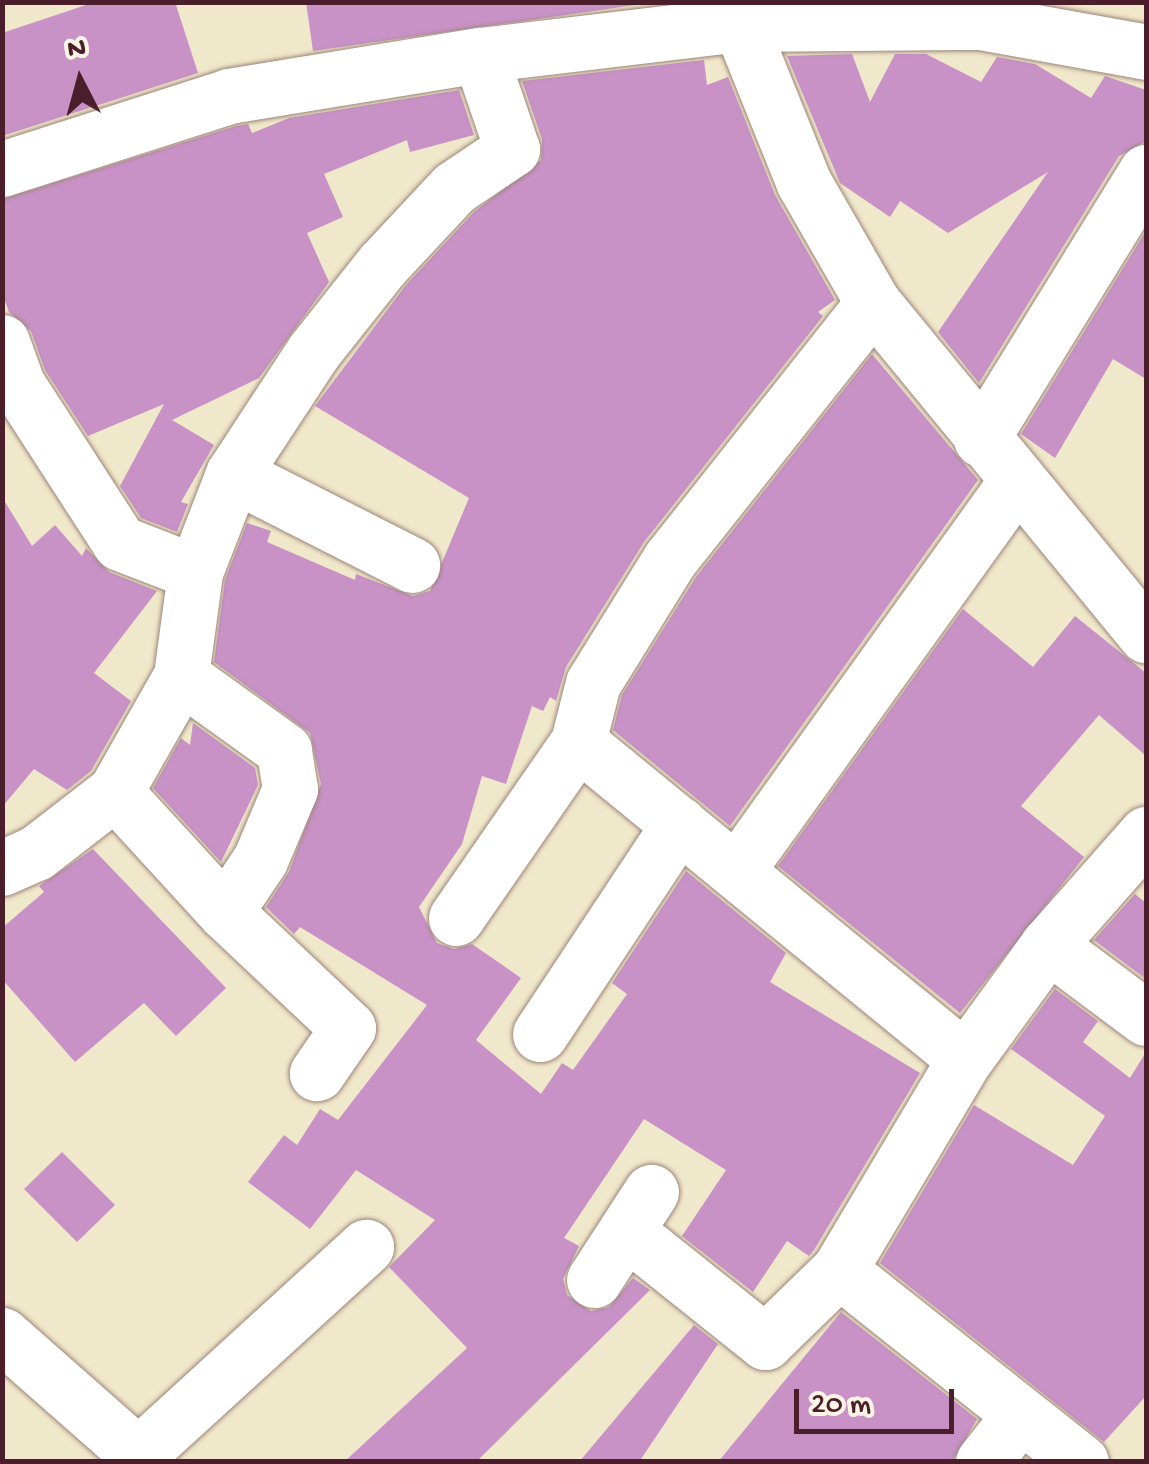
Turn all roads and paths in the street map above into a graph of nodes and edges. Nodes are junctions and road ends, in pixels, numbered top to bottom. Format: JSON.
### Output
{"nodes":[{"id":1,"x":748,"y":16,"type":"edge"},
{"id":2,"x":1146,"y":52,"type":"edge"},
{"id":3,"x":480,"y":55,"type":"junction"},
{"id":4,"x":2,"y":169,"type":"edge"},
{"id":5,"x":1146,"y":172,"type":"edge"},
{"id":6,"x":874,"y":303,"type":"junction"},
{"id":7,"x":2,"y":342,"type":"edge"},
{"id":8,"x":981,"y":439,"type":"junction"},
{"id":9,"x":234,"y":474,"type":"junction"},
{"id":10,"x":1018,"y":479,"type":"junction"},
{"id":11,"x":412,"y":565,"type":"dead end"},
{"id":12,"x":195,"y":572,"type":"junction"},
{"id":13,"x":1146,"y":635,"type":"edge"},
{"id":14,"x":181,"y":676,"type":"junction"},
{"id":15,"x":578,"y":742,"type":"junction"},
{"id":16,"x":115,"y":792,"type":"junction"},
{"id":17,"x":679,"y":824,"type":"junction"},
{"id":18,"x":1146,"y":834,"type":"edge"},
{"id":19,"x":14,"y":848,"type":"edge"},
{"id":20,"x":737,"y":870,"type":"junction"},
{"id":21,"x":225,"y":912,"type":"junction"},
{"id":22,"x":456,"y":918,"type":"dead end"},
{"id":23,"x":1048,"y":945,"type":"junction"},
{"id":24,"x":1146,"y":1018,"type":"edge"},
{"id":25,"x":540,"y":1034,"type":"dead end"},
{"id":26,"x":965,"y":1059,"type":"junction"},
{"id":27,"x":317,"y":1072,"type":"dead end"},
{"id":28,"x":366,"y":1246,"type":"dead end"},
{"id":29,"x":839,"y":1270,"type":"junction"},
{"id":30,"x":594,"y":1280,"type":"dead end"},
{"id":31,"x":2,"y":1336,"type":"edge"},
{"id":32,"x":1019,"y":1416,"type":"junction"},
{"id":33,"x":982,"y":1462,"type":"edge"},
{"id":34,"x":1081,"y":1462,"type":"edge"}],
"edges":[{"from":1,"to":2,"type":"street"},
{"from":1,"to":3,"type":"street"},
{"from":1,"to":6,"type":"street"},
{"from":3,"to":4,"type":"street"},
{"from":3,"to":9,"type":"street"},
{"from":5,"to":8,"type":"street"},
{"from":6,"to":8,"type":"street"},
{"from":6,"to":15,"type":"street"},
{"from":7,"to":12,"type":"street"},
{"from":8,"to":10,"type":"street"},
{"from":9,"to":11,"type":"street"},
{"from":9,"to":12,"type":"street"},
{"from":10,"to":13,"type":"street"},
{"from":10,"to":20,"type":"street"},
{"from":12,"to":14,"type":"street"},
{"from":14,"to":16,"type":"street"},
{"from":14,"to":21,"type":"street"},
{"from":15,"to":17,"type":"street"},
{"from":15,"to":22,"type":"street"},
{"from":16,"to":19,"type":"street"},
{"from":16,"to":21,"type":"street"},
{"from":17,"to":20,"type":"street"},
{"from":17,"to":25,"type":"street"},
{"from":18,"to":23,"type":"street"},
{"from":20,"to":26,"type":"street"},
{"from":21,"to":27,"type":"street"},
{"from":23,"to":24,"type":"street"},
{"from":23,"to":26,"type":"street"},
{"from":26,"to":29,"type":"street"},
{"from":28,"to":31,"type":"street"},
{"from":29,"to":30,"type":"street"},
{"from":29,"to":32,"type":"street"},
{"from":32,"to":33,"type":"street"},
{"from":32,"to":34,"type":"street"}]}
